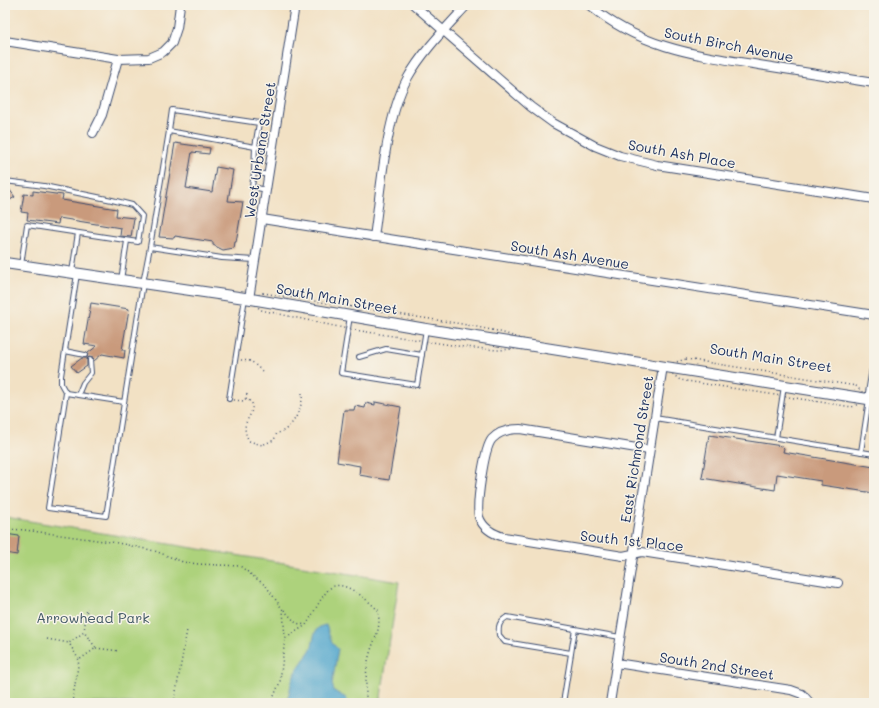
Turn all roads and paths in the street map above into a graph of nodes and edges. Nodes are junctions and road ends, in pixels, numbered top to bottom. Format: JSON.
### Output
{"nodes":[{"id":1,"x":180,"y":5,"type":"edge"},
{"id":2,"x":296,"y":5,"type":"edge"},
{"id":3,"x":414,"y":5,"type":"edge"},
{"id":4,"x":466,"y":5,"type":"edge"},
{"id":5,"x":589,"y":5,"type":"edge"},
{"id":6,"x":444,"y":30,"type":"junction"},
{"id":7,"x":5,"y":41,"type":"edge"},
{"id":8,"x":118,"y":59,"type":"junction"},
{"id":9,"x":874,"y":83,"type":"edge"},
{"id":10,"x":169,"y":131,"type":"junction"},
{"id":11,"x":93,"y":133,"type":"dead end"},
{"id":12,"x":255,"y":146,"type":"junction"},
{"id":13,"x":273,"y":149,"type":"junction"},
{"id":14,"x":254,"y":172,"type":"junction"},
{"id":15,"x":269,"y":175,"type":"junction"},
{"id":16,"x":5,"y":181,"type":"edge"},
{"id":17,"x":266,"y":190,"type":"junction"},
{"id":18,"x":874,"y":199,"type":"edge"},
{"id":19,"x":262,"y":219,"type":"junction"},
{"id":20,"x":78,"y":233,"type":"junction"},
{"id":21,"x":374,"y":237,"type":"junction"},
{"id":22,"x":127,"y":241,"type":"junction"},
{"id":23,"x":150,"y":247,"type":"junction"},
{"id":24,"x":255,"y":260,"type":"junction"},
{"id":25,"x":5,"y":263,"type":"edge"},
{"id":26,"x":21,"y":265,"type":"junction"},
{"id":27,"x":74,"y":274,"type":"junction"},
{"id":28,"x":121,"y":280,"type":"junction"},
{"id":29,"x":143,"y":283,"type":"junction"},
{"id":30,"x":247,"y":298,"type":"junction"},
{"id":31,"x":874,"y":315,"type":"edge"},
{"id":32,"x":350,"y":316,"type":"junction"},
{"id":33,"x":426,"y":329,"type":"junction"},
{"id":34,"x":65,"y":351,"type":"junction"},
{"id":35,"x":85,"y":355,"type":"dead end"},
{"id":36,"x":422,"y":355,"type":"junction"},
{"id":37,"x":359,"y":357,"type":"dead end"},
{"id":38,"x":235,"y":359,"type":"junction"},
{"id":39,"x":90,"y":360,"type":"dead end"},
{"id":40,"x":664,"y":366,"type":"junction"},
{"id":41,"x":874,"y":369,"type":"edge"},
{"id":42,"x":262,"y":371,"type":"dead end"},
{"id":43,"x":784,"y":385,"type":"junction"},
{"id":44,"x":66,"y":393,"type":"junction"},
{"id":45,"x":302,"y":393,"type":"dead end"},
{"id":46,"x":247,"y":394,"type":"dead end"},
{"id":47,"x":78,"y":395,"type":"junction"},
{"id":48,"x":246,"y":398,"type":"junction"},
{"id":49,"x":229,"y":399,"type":"joint"},
{"id":50,"x":872,"y":400,"type":"edge"},
{"id":51,"x":124,"y":402,"type":"junction"},
{"id":52,"x":655,"y":418,"type":"junction"},
{"id":53,"x":776,"y":438,"type":"junction"},
{"id":54,"x":650,"y":450,"type":"junction"},
{"id":55,"x":861,"y":452,"type":"junction"},
{"id":56,"x":874,"y":454,"type":"edge"},
{"id":57,"x":5,"y":529,"type":"edge"},
{"id":58,"x":633,"y":554,"type":"junction"},
{"id":59,"x":838,"y":583,"type":"dead end"},
{"id":60,"x":87,"y":608,"type":"dead end"},
{"id":61,"x":283,"y":610,"type":"junction"},
{"id":62,"x":306,"y":626,"type":"junction"},
{"id":63,"x":576,"y":629,"type":"junction"},
{"id":64,"x":187,"y":630,"type":"dead end"},
{"id":65,"x":84,"y":632,"type":"junction"},
{"id":66,"x":620,"y":637,"type":"junction"},
{"id":67,"x":285,"y":638,"type":"junction"},
{"id":68,"x":47,"y":640,"type":"dead end"},
{"id":69,"x":69,"y":643,"type":"junction"},
{"id":70,"x":96,"y":648,"type":"junction"},
{"id":71,"x":119,"y":651,"type":"dead end"},
{"id":72,"x":571,"y":653,"type":"junction"},
{"id":73,"x":79,"y":660,"type":"junction"},
{"id":74,"x":616,"y":663,"type":"junction"},
{"id":75,"x":72,"y":703,"type":"edge"},
{"id":76,"x":174,"y":703,"type":"edge"},
{"id":77,"x":271,"y":703,"type":"edge"},
{"id":78,"x":366,"y":703,"type":"edge"},
{"id":79,"x":563,"y":703,"type":"edge"},
{"id":80,"x":610,"y":703,"type":"edge"},
{"id":81,"x":810,"y":703,"type":"edge"}],
"edges":[{"from":1,"to":8,"type":"street"},
{"from":2,"to":13,"type":"street","name":"West Urbana Street"},
{"from":3,"to":6,"type":"street","name":"South Ash Place"},
{"from":4,"to":6,"type":"street"},
{"from":5,"to":9,"type":"street","name":"South Birch Avenue"},
{"from":6,"to":18,"type":"street","name":"South Ash Place"},
{"from":6,"to":21,"type":"street"},
{"from":7,"to":8,"type":"street"},
{"from":8,"to":11,"type":"street"},
{"from":10,"to":12,"type":"lane"},
{"from":10,"to":12,"type":"lane"},
{"from":10,"to":23,"type":"lane"},
{"from":12,"to":13,"type":"lane"},
{"from":12,"to":14,"type":"lane"},
{"from":13,"to":15,"type":"street","name":"West Urbana Street"},
{"from":14,"to":15,"type":"lane"},
{"from":14,"to":17,"type":"lane"},
{"from":15,"to":17,"type":"street","name":"West Urbana Street"},
{"from":16,"to":22,"type":"lane"},
{"from":17,"to":19,"type":"street","name":"West Urbana Street"},
{"from":19,"to":21,"type":"street","name":"South Ash Avenue"},
{"from":19,"to":24,"type":"street","name":"West Urbana Street"},
{"from":20,"to":22,"type":"lane"},
{"from":20,"to":26,"type":"lane"},
{"from":20,"to":27,"type":"lane"},
{"from":21,"to":31,"type":"street","name":"South Ash Avenue"},
{"from":22,"to":28,"type":"lane"},
{"from":23,"to":24,"type":"lane"},
{"from":23,"to":29,"type":"lane"},
{"from":24,"to":30,"type":"street","name":"West Urbana Street"},
{"from":25,"to":26,"type":"street","name":"South Main Street"},
{"from":26,"to":27,"type":"street","name":"South Main Street"},
{"from":27,"to":28,"type":"street","name":"South Main Street"},
{"from":27,"to":34,"type":"lane"},
{"from":28,"to":29,"type":"street","name":"South Main Street"},
{"from":29,"to":30,"type":"street","name":"South Main Street"},
{"from":29,"to":51,"type":"lane"},
{"from":30,"to":32,"type":"street","name":"South Main Street"},
{"from":30,"to":38,"type":"lane"},
{"from":32,"to":33,"type":"street","name":"South Main Street"},
{"from":32,"to":36,"type":"lane"},
{"from":33,"to":36,"type":"lane"},
{"from":33,"to":40,"type":"street","name":"South Main Street"},
{"from":34,"to":35,"type":"lane"},
{"from":34,"to":44,"type":"lane"},
{"from":36,"to":37,"type":"lane"},
{"from":38,"to":42,"type":"path"},
{"from":38,"to":49,"type":"lane"},
{"from":39,"to":47,"type":"lane"},
{"from":40,"to":43,"type":"street","name":"South Main Street"},
{"from":40,"to":50,"type":"path","name":"South Main Street"},
{"from":40,"to":52,"type":"street","name":"East Richmond Street"},
{"from":41,"to":50,"type":"street"},
{"from":43,"to":50,"type":"street","name":"South Main Street"},
{"from":43,"to":53,"type":"lane"},
{"from":44,"to":47,"type":"lane"},
{"from":44,"to":51,"type":"lane"},
{"from":45,"to":48,"type":"path"},
{"from":46,"to":48,"type":"path"},
{"from":47,"to":51,"type":"lane"},
{"from":48,"to":49,"type":"path"},
{"from":50,"to":55,"type":"lane"},
{"from":52,"to":53,"type":"lane"},
{"from":52,"to":54,"type":"street","name":"East Richmond Street"},
{"from":53,"to":55,"type":"lane"},
{"from":54,"to":58,"type":"street","name":"East Richmond Street"},
{"from":54,"to":58,"type":"street","name":"South 1st Place"},
{"from":55,"to":56,"type":"lane"},
{"from":57,"to":61,"type":"path"},
{"from":58,"to":59,"type":"street","name":"South 1st Place"},
{"from":58,"to":66,"type":"street","name":"East Richmond Street"},
{"from":60,"to":65,"type":"path"},
{"from":61,"to":62,"type":"path"},
{"from":61,"to":67,"type":"path"},
{"from":62,"to":67,"type":"path"},
{"from":62,"to":78,"type":"path"},
{"from":63,"to":66,"type":"lane"},
{"from":63,"to":72,"type":"lane"},
{"from":63,"to":72,"type":"lane"},
{"from":64,"to":76,"type":"path"},
{"from":65,"to":69,"type":"path"},
{"from":65,"to":70,"type":"path"},
{"from":66,"to":74,"type":"street","name":"East Richmond Street"},
{"from":67,"to":77,"type":"path"},
{"from":68,"to":69,"type":"path"},
{"from":69,"to":73,"type":"path"},
{"from":70,"to":71,"type":"path"},
{"from":70,"to":73,"type":"path"},
{"from":72,"to":79,"type":"lane"},
{"from":73,"to":75,"type":"path"},
{"from":74,"to":80,"type":"street","name":"East Richmond Street"},
{"from":74,"to":81,"type":"street","name":"South 2nd Street"}]}
